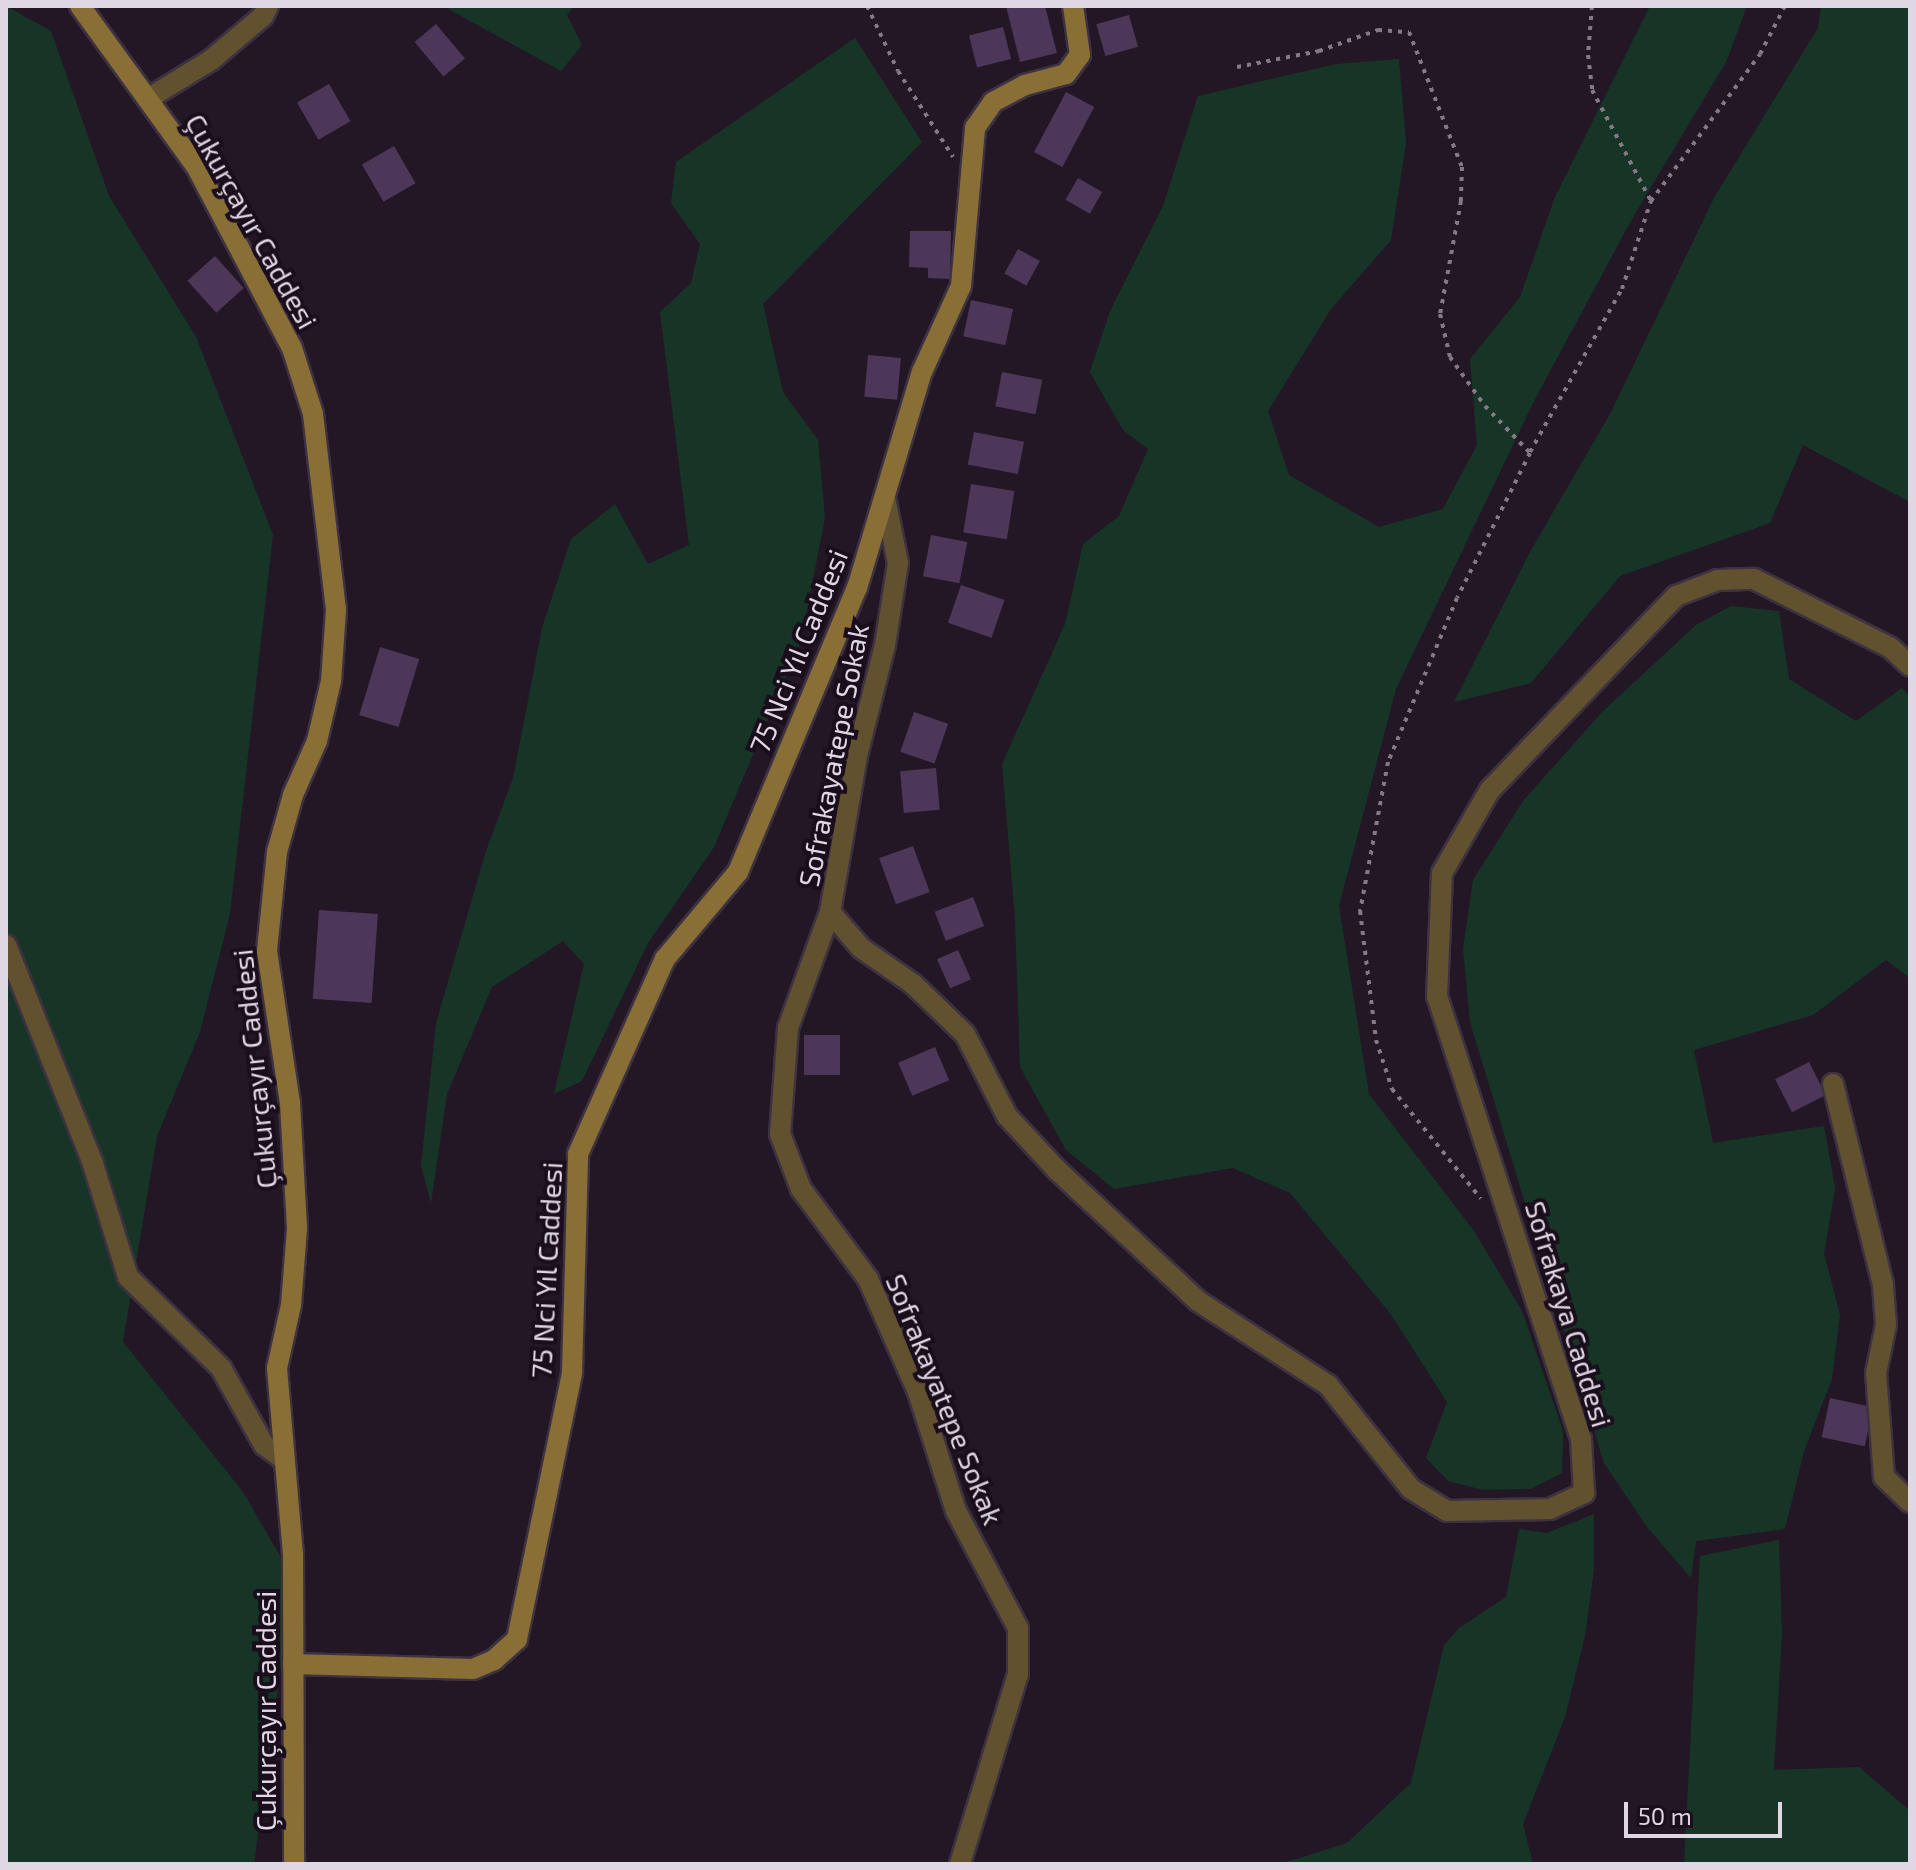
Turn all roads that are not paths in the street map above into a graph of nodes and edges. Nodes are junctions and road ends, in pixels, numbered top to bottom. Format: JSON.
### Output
{"nodes":[{"id":1,"x":80,"y":6,"type":"edge"},
{"id":2,"x":268,"y":6,"type":"edge"},
{"id":3,"x":1073,"y":6,"type":"edge"},
{"id":4,"x":149,"y":98,"type":"junction"},
{"id":5,"x":885,"y":498,"type":"junction"},
{"id":6,"x":1910,"y":666,"type":"edge"},
{"id":7,"x":830,"y":912,"type":"junction"},
{"id":8,"x":6,"y":945,"type":"edge"},
{"id":9,"x":1833,"y":1084,"type":"dead end"},
{"id":10,"x":283,"y":1459,"type":"junction"},
{"id":11,"x":1910,"y":1502,"type":"edge"},
{"id":12,"x":293,"y":1664,"type":"junction"},
{"id":13,"x":294,"y":1864,"type":"edge"},
{"id":14,"x":960,"y":1864,"type":"edge"}],
"edges":[{"from":1,"to":4,"type":"street","name":"Çukurçayır Caddesi"},
{"from":2,"to":4,"type":"street"},
{"from":3,"to":5,"type":"street","name":"75 Nci Yıl Caddesi"},
{"from":4,"to":10,"type":"street","name":"Çukurçayır Caddesi"},
{"from":5,"to":7,"type":"street","name":"Sofrakayatepe Sokak"},
{"from":5,"to":12,"type":"street","name":"75 Nci Yıl Caddesi"},
{"from":6,"to":7,"type":"street","name":"Sofrakaya Caddesi"},
{"from":7,"to":14,"type":"street","name":"Sofrakayatepe Sokak"},
{"from":8,"to":10,"type":"street"},
{"from":9,"to":11,"type":"street"},
{"from":10,"to":12,"type":"street","name":"Çukurçayır Caddesi"},
{"from":12,"to":13,"type":"street","name":"Çukurçayır Caddesi"}]}
